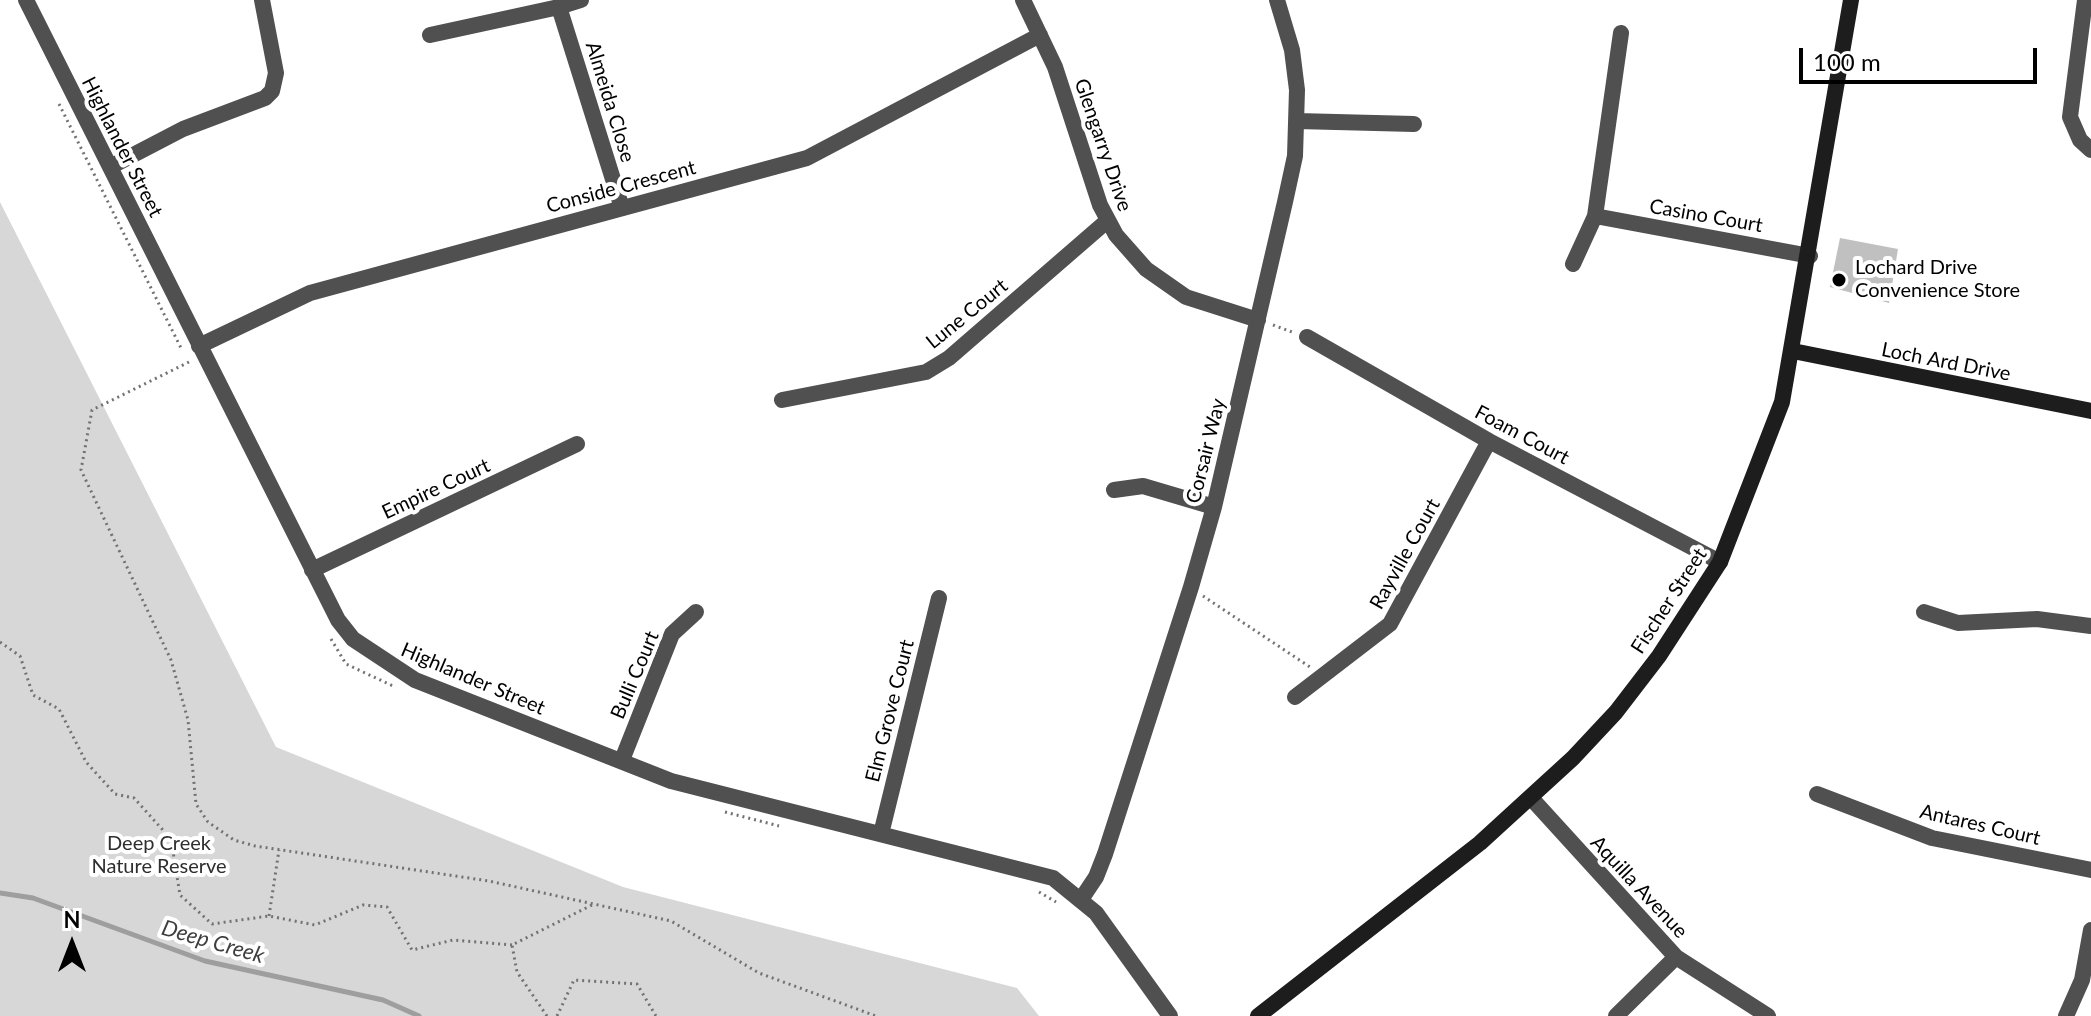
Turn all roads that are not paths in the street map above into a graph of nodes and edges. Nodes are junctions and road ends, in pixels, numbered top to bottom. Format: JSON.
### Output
{"nodes":[{"id":1,"x":26,"y":0,"type":"edge"},
{"id":2,"x":262,"y":0,"type":"edge"},
{"id":3,"x":581,"y":0,"type":"edge"},
{"id":4,"x":1023,"y":0,"type":"edge"},
{"id":5,"x":1277,"y":0,"type":"edge"},
{"id":6,"x":1851,"y":0,"type":"edge"},
{"id":7,"x":2085,"y":0,"type":"edge"},
{"id":8,"x":559,"y":7,"type":"junction"},
{"id":9,"x":1621,"y":33,"type":"dead end"},
{"id":10,"x":430,"y":35,"type":"dead end"},
{"id":11,"x":1040,"y":35,"type":"junction"},
{"id":12,"x":1297,"y":121,"type":"junction"},
{"id":13,"x":1414,"y":124,"type":"dead end"},
{"id":14,"x":2091,"y":150,"type":"edge"},
{"id":15,"x":110,"y":167,"type":"junction"},
{"id":16,"x":622,"y":208,"type":"junction"},
{"id":17,"x":1595,"y":216,"type":"junction"},
{"id":18,"x":1107,"y":221,"type":"junction"},
{"id":19,"x":1810,"y":256,"type":"junction"},
{"id":20,"x":1573,"y":264,"type":"dead end"},
{"id":21,"x":1258,"y":320,"type":"junction"},
{"id":22,"x":1307,"y":337,"type":"road end"},
{"id":23,"x":199,"y":346,"type":"junction"},
{"id":24,"x":1793,"y":351,"type":"junction"},
{"id":25,"x":782,"y":400,"type":"dead end"},
{"id":26,"x":2091,"y":411,"type":"edge"},
{"id":27,"x":1489,"y":441,"type":"junction"},
{"id":28,"x":577,"y":444,"type":"dead end"},
{"id":29,"x":1114,"y":490,"type":"dead end"},
{"id":30,"x":1214,"y":507,"type":"junction"},
{"id":31,"x":1720,"y":562,"type":"junction"},
{"id":32,"x":312,"y":570,"type":"junction"},
{"id":33,"x":939,"y":598,"type":"dead end"},
{"id":34,"x":696,"y":612,"type":"dead end"},
{"id":35,"x":1924,"y":612,"type":"dead end"},
{"id":36,"x":2091,"y":626,"type":"edge"},
{"id":37,"x":1295,"y":697,"type":"dead end"},
{"id":38,"x":622,"y":760,"type":"junction"},
{"id":39,"x":1817,"y":794,"type":"dead end"},
{"id":40,"x":1532,"y":799,"type":"junction"},
{"id":41,"x":881,"y":834,"type":"junction"},
{"id":42,"x":2091,"y":870,"type":"edge"},
{"id":43,"x":1082,"y":898,"type":"junction"},
{"id":44,"x":2091,"y":930,"type":"edge"},
{"id":45,"x":1676,"y":957,"type":"junction"},
{"id":46,"x":1170,"y":1016,"type":"edge"},
{"id":47,"x":1258,"y":1016,"type":"edge"},
{"id":48,"x":1616,"y":1016,"type":"edge"},
{"id":49,"x":1768,"y":1016,"type":"edge"},
{"id":50,"x":2066,"y":1016,"type":"edge"}],
"edges":[{"from":1,"to":15,"type":"street","name":"Highlander Street"},
{"from":2,"to":15,"type":"street"},
{"from":3,"to":8,"type":"street"},
{"from":4,"to":11,"type":"street","name":"Glengarry Drive"},
{"from":5,"to":12,"type":"street","name":"Corsair Way"},
{"from":6,"to":19,"type":"street","name":"Fischer Street"},
{"from":7,"to":14,"type":"street"},
{"from":8,"to":10,"type":"street"},
{"from":8,"to":16,"type":"street","name":"Almeida Close"},
{"from":9,"to":17,"type":"street"},
{"from":11,"to":16,"type":"street","name":"Conside Crescent"},
{"from":11,"to":18,"type":"street","name":"Glengarry Drive"},
{"from":12,"to":13,"type":"street"},
{"from":12,"to":21,"type":"street","name":"Corsair Way"},
{"from":15,"to":23,"type":"street","name":"Highlander Street"},
{"from":16,"to":23,"type":"street","name":"Conside Crescent"},
{"from":17,"to":19,"type":"street","name":"Casino Court"},
{"from":17,"to":20,"type":"street"},
{"from":18,"to":21,"type":"street","name":"Glengarry Drive"},
{"from":18,"to":25,"type":"street","name":"Lune Court"},
{"from":19,"to":24,"type":"street","name":"Fischer Street"},
{"from":21,"to":30,"type":"street","name":"Corsair Way"},
{"from":22,"to":27,"type":"street","name":"Foam Court"},
{"from":23,"to":32,"type":"street","name":"Highlander Street"},
{"from":24,"to":26,"type":"street","name":"Loch Ard Drive"},
{"from":24,"to":31,"type":"street","name":"Fischer Street"},
{"from":27,"to":31,"type":"street","name":"Foam Court"},
{"from":27,"to":37,"type":"street","name":"Rayville Court"},
{"from":28,"to":32,"type":"street","name":"Empire Court"},
{"from":29,"to":30,"type":"street"},
{"from":30,"to":43,"type":"street","name":"Corsair Way"},
{"from":31,"to":40,"type":"street","name":"Fischer Street"},
{"from":32,"to":38,"type":"street","name":"Highlander Street"},
{"from":33,"to":41,"type":"street","name":"Elm Grove Court"},
{"from":34,"to":38,"type":"street","name":"Bulli Court"},
{"from":35,"to":36,"type":"street"},
{"from":38,"to":41,"type":"street","name":"Highlander Street"},
{"from":39,"to":42,"type":"street","name":"Antares Court"},
{"from":40,"to":45,"type":"street","name":"Aquilla Avenue"},
{"from":40,"to":47,"type":"street","name":"Fischer Street"},
{"from":41,"to":43,"type":"street","name":"Highlander Street"},
{"from":43,"to":46,"type":"street","name":"Highlander Street"},
{"from":44,"to":50,"type":"street"},
{"from":45,"to":48,"type":"street"},
{"from":45,"to":49,"type":"street","name":"Aquilla Avenue"}]}
